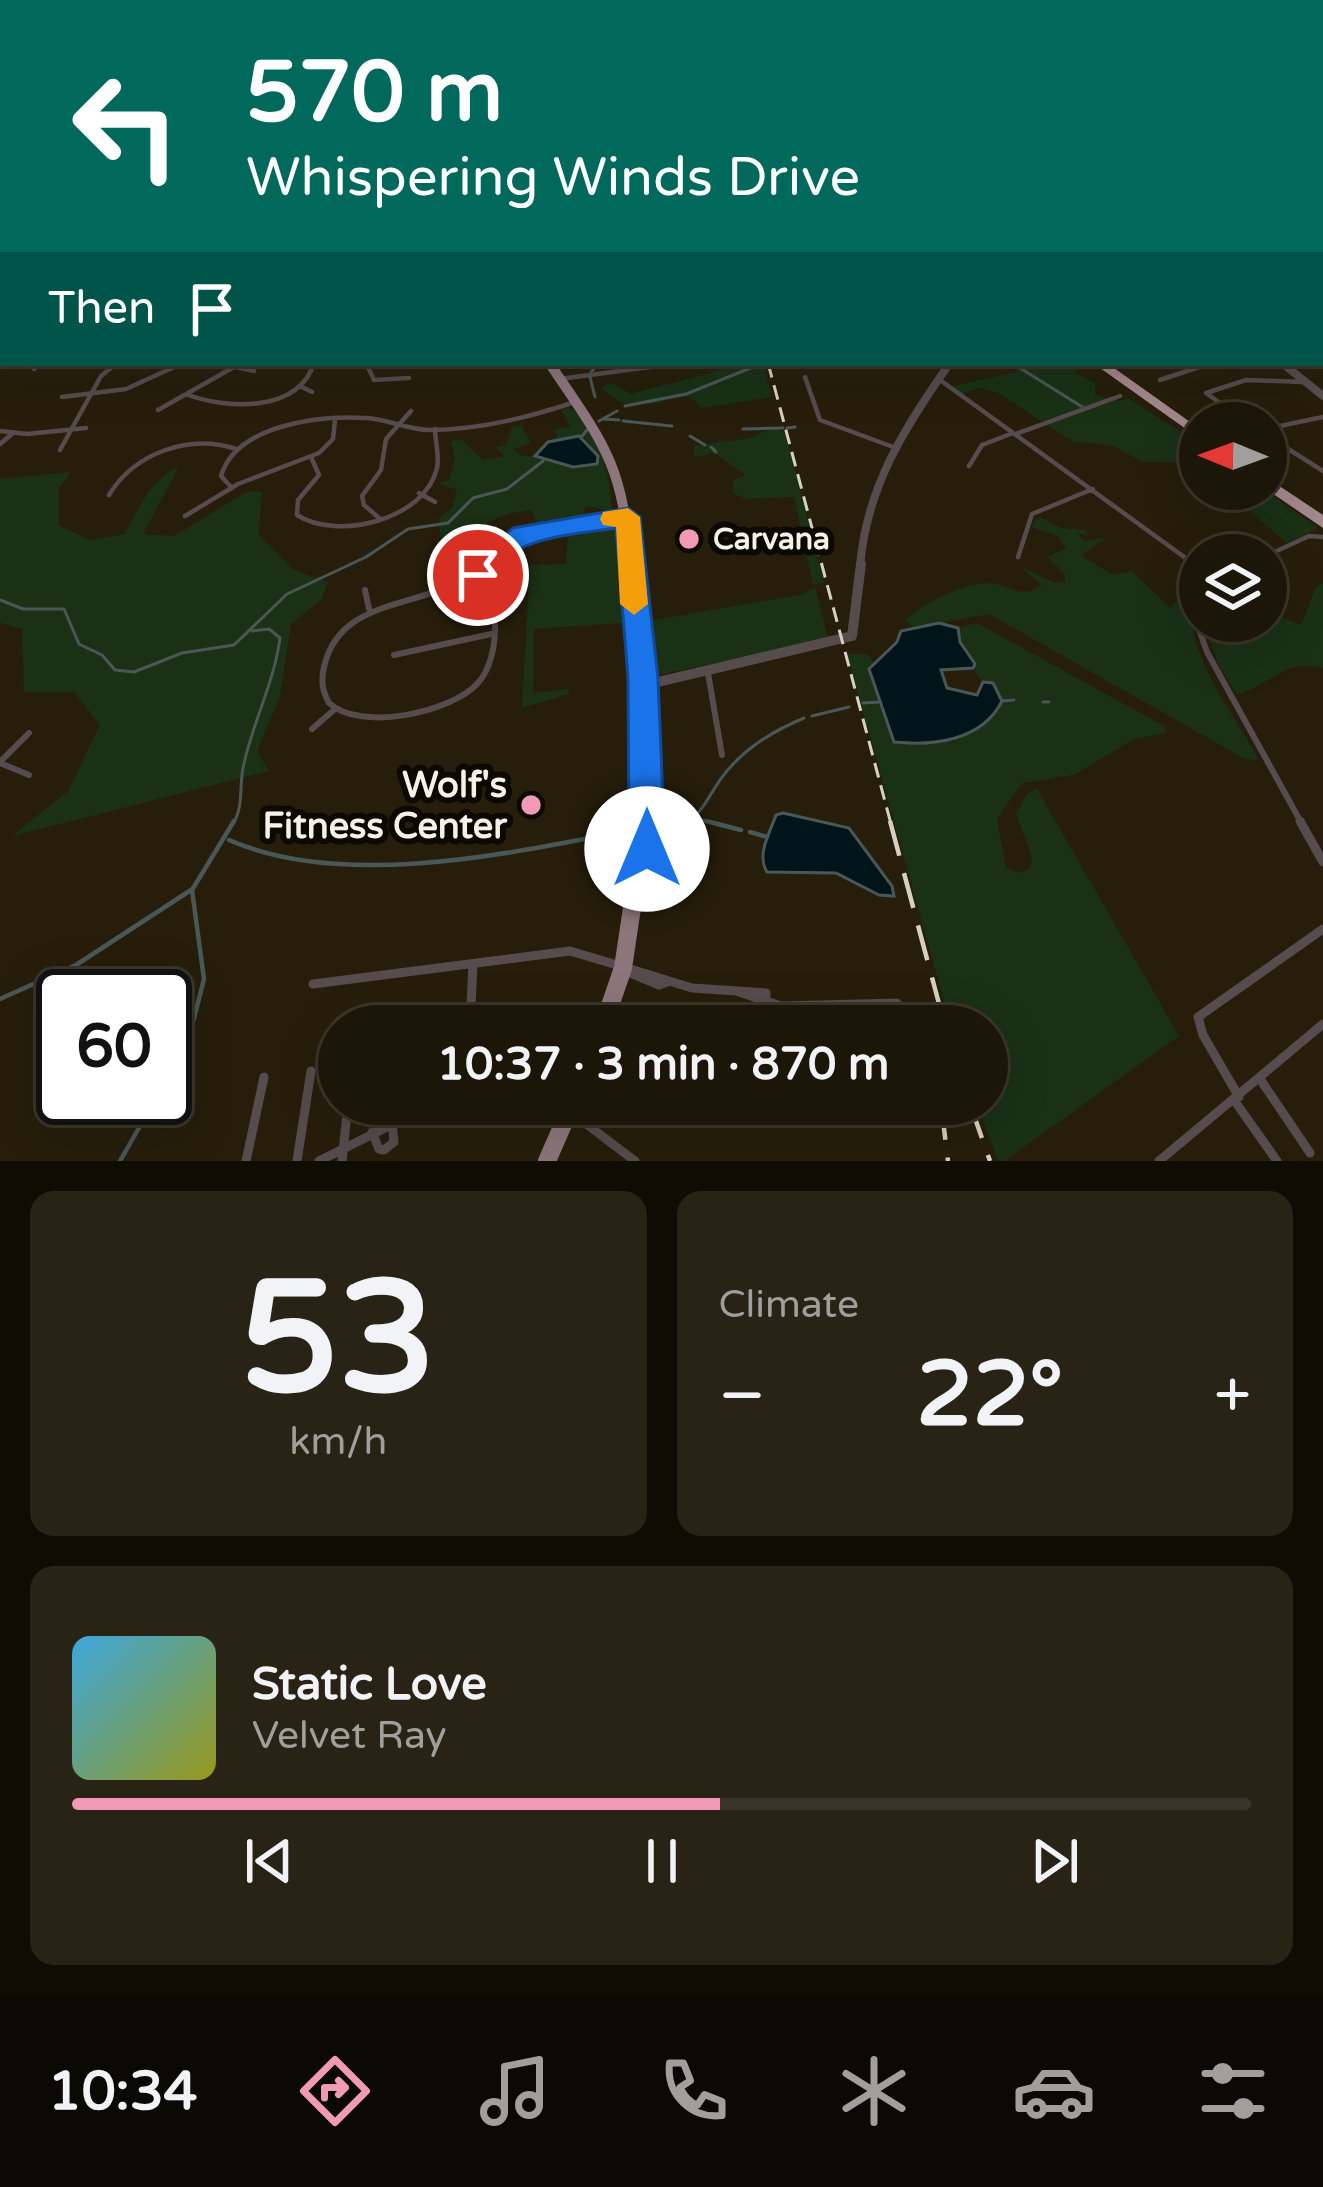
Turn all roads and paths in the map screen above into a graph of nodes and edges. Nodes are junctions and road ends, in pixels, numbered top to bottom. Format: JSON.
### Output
{"nodes":[{"id":1,"x":38,"y":366,"type":"edge"},
{"id":2,"x":112,"y":366,"type":"edge"},
{"id":3,"x":177,"y":366,"type":"edge"},
{"id":4,"x":236,"y":366,"type":"edge"},
{"id":5,"x":241,"y":366,"type":"edge"},
{"id":6,"x":314,"y":366,"type":"edge"},
{"id":7,"x":367,"y":366,"type":"edge"},
{"id":8,"x":551,"y":366,"type":"edge"},
{"id":9,"x":658,"y":366,"type":"edge"},
{"id":10,"x":948,"y":366,"type":"edge"},
{"id":11,"x":1103,"y":366,"type":"edge"},
{"id":12,"x":1113,"y":366,"type":"edge"},
{"id":13,"x":1202,"y":366,"type":"edge"},
{"id":14,"x":1284,"y":366,"type":"edge"},
{"id":15,"x":34,"y":369,"type":"dead end"},
{"id":16,"x":254,"y":371,"type":"dead end"},
{"id":17,"x":805,"y":377,"type":"dead end"},
{"id":18,"x":409,"y":378,"type":"dead end"},
{"id":19,"x":560,"y":379,"type":"junction"},
{"id":20,"x":940,"y":380,"type":"junction"},
{"id":21,"x":1160,"y":380,"type":"dead end"},
{"id":22,"x":1303,"y":382,"type":"junction"},
{"id":23,"x":299,"y":386,"type":"junction"},
{"id":24,"x":312,"y":392,"type":"dead end"},
{"id":25,"x":90,"y":394,"type":"junction"},
{"id":26,"x":188,"y":394,"type":"junction"},
{"id":27,"x":1120,"y":396,"type":"dead end"},
{"id":28,"x":1323,"y":396,"type":"edge"},
{"id":29,"x":62,"y":397,"type":"dead end"},
{"id":30,"x":1219,"y":402,"type":"edge"},
{"id":31,"x":573,"y":403,"type":"junction"},
{"id":32,"x":158,"y":410,"type":"dead end"},
{"id":33,"x":411,"y":411,"type":"dead end"},
{"id":34,"x":1179,"y":415,"type":"edge"},
{"id":35,"x":1179,"y":417,"type":"edge"},
{"id":36,"x":1323,"y":417,"type":"edge"},
{"id":37,"x":335,"y":420,"type":"junction"},
{"id":38,"x":398,"y":424,"type":"junction"},
{"id":39,"x":1287,"y":426,"type":"edge"},
{"id":40,"x":86,"y":428,"type":"dead end"},
{"id":41,"x":435,"y":429,"type":"junction"},
{"id":42,"x":71,"y":430,"type":"junction"},
{"id":43,"x":0,"y":431,"type":"edge"},
{"id":44,"x":12,"y":434,"type":"junction"},
{"id":45,"x":1014,"y":434,"type":"junction"},
{"id":46,"x":0,"y":444,"type":"edge"},
{"id":47,"x":1287,"y":446,"type":"edge"},
{"id":48,"x":236,"y":448,"type":"junction"},
{"id":49,"x":896,"y":448,"type":"junction"},
{"id":50,"x":60,"y":450,"type":"dead end"},
{"id":51,"x":310,"y":457,"type":"junction"},
{"id":52,"x":969,"y":466,"type":"dead end"},
{"id":53,"x":1323,"y":471,"type":"edge"},
{"id":54,"x":232,"y":488,"type":"junction"},
{"id":55,"x":1093,"y":488,"type":"junction"},
{"id":56,"x":419,"y":493,"type":"junction"},
{"id":57,"x":1287,"y":493,"type":"edge"},
{"id":58,"x":109,"y":495,"type":"dead end"},
{"id":59,"x":435,"y":502,"type":"dead end"},
{"id":60,"x":185,"y":516,"type":"dead end"},
{"id":61,"x":628,"y":517,"type":"junction"},
{"id":62,"x":379,"y":518,"type":"junction"},
{"id":63,"x":1323,"y":519,"type":"edge"},
{"id":64,"x":1323,"y":537,"type":"edge"},
{"id":65,"x":1287,"y":546,"type":"edge"},
{"id":66,"x":1179,"y":552,"type":"edge"},
{"id":67,"x":1018,"y":557,"type":"dead end"},
{"id":68,"x":445,"y":559,"type":"dead end"},
{"id":69,"x":472,"y":572,"type":"junction"},
{"id":70,"x":365,"y":590,"type":"dead end"},
{"id":71,"x":369,"y":609,"type":"junction"},
{"id":72,"x":491,"y":634,"type":"junction"},
{"id":73,"x":1204,"y":642,"type":"edge"},
{"id":74,"x":394,"y":655,"type":"dead end"},
{"id":75,"x":708,"y":673,"type":"junction"},
{"id":76,"x":641,"y":686,"type":"junction"},
{"id":77,"x":335,"y":709,"type":"junction"},
{"id":78,"x":312,"y":729,"type":"dead end"},
{"id":79,"x":29,"y":734,"type":"dead end"},
{"id":80,"x":722,"y":754,"type":"dead end"},
{"id":81,"x":0,"y":762,"type":"edge"},
{"id":82,"x":29,"y":775,"type":"dead end"},
{"id":83,"x":644,"y":844,"type":"junction"},
{"id":84,"x":1323,"y":862,"type":"edge"},
{"id":85,"x":1323,"y":928,"type":"edge"},
{"id":86,"x":473,"y":964,"type":"junction"},
{"id":87,"x":623,"y":968,"type":"junction"},
{"id":88,"x":313,"y":984,"type":"dead end"},
{"id":89,"x":897,"y":1003,"type":"dead end"},
{"id":90,"x":471,"y":1005,"type":"edge"},
{"id":91,"x":610,"y":1005,"type":"edge"},
{"id":92,"x":1323,"y":1024,"type":"edge"},
{"id":93,"x":311,"y":1070,"type":"dead end"},
{"id":94,"x":264,"y":1077,"type":"dead end"},
{"id":95,"x":1260,"y":1079,"type":"junction"},
{"id":96,"x":1236,"y":1098,"type":"junction"},
{"id":97,"x":346,"y":1125,"type":"edge"},
{"id":98,"x":384,"y":1125,"type":"edge"},
{"id":99,"x":392,"y":1125,"type":"edge"},
{"id":100,"x":560,"y":1125,"type":"edge"},
{"id":101,"x":590,"y":1125,"type":"edge"},
{"id":102,"x":372,"y":1132,"type":"junction"},
{"id":103,"x":1310,"y":1153,"type":"dead end"},
{"id":104,"x":342,"y":1158,"type":"edge"},
{"id":105,"x":246,"y":1161,"type":"edge"},
{"id":106,"x":297,"y":1161,"type":"edge"},
{"id":107,"x":319,"y":1161,"type":"edge"},
{"id":108,"x":547,"y":1161,"type":"edge"},
{"id":109,"x":635,"y":1161,"type":"edge"},
{"id":110,"x":1160,"y":1161,"type":"edge"},
{"id":111,"x":1277,"y":1161,"type":"edge"}],
"edges":[{"from":1,"to":15,"type":"street"},
{"from":2,"to":25,"type":"street"},
{"from":3,"to":25,"type":"street"},
{"from":4,"to":26,"type":"street"},
{"from":5,"to":16,"type":"street"},
{"from":6,"to":23,"type":"street"},
{"from":7,"to":18,"type":"street"},
{"from":8,"to":19,"type":"main road"},
{"from":9,"to":19,"type":"street"},
{"from":10,"to":20,"type":"street"},
{"from":11,"to":35,"type":"highway"},
{"from":12,"to":34,"type":"highway"},
{"from":13,"to":21,"type":"street"},
{"from":14,"to":22,"type":"street"},
{"from":17,"to":49,"type":"street"},
{"from":19,"to":31,"type":"main road"},
{"from":20,"to":45,"type":"street"},
{"from":20,"to":49,"type":"street"},
{"from":22,"to":28,"type":"street"},
{"from":22,"to":30,"type":"street"},
{"from":23,"to":24,"type":"street"},
{"from":23,"to":26,"type":"street"},
{"from":25,"to":29,"type":"street"},
{"from":25,"to":42,"type":"street"},
{"from":26,"to":32,"type":"street"},
{"from":27,"to":45,"type":"street"},
{"from":31,"to":41,"type":"street"},
{"from":31,"to":61,"type":"main road"},
{"from":33,"to":38,"type":"street"},
{"from":36,"to":39,"type":"street"},
{"from":37,"to":38,"type":"street"},
{"from":37,"to":48,"type":"street"},
{"from":37,"to":51,"type":"street"},
{"from":38,"to":41,"type":"street"},
{"from":38,"to":62,"type":"street"},
{"from":40,"to":42,"type":"street"},
{"from":41,"to":56,"type":"street"},
{"from":42,"to":44,"type":"street"},
{"from":42,"to":50,"type":"street"},
{"from":43,"to":44,"type":"street"},
{"from":44,"to":46,"type":"street"},
{"from":45,"to":52,"type":"street"},
{"from":45,"to":55,"type":"street"},
{"from":47,"to":53,"type":"street"},
{"from":48,"to":54,"type":"street"},
{"from":48,"to":58,"type":"street"},
{"from":49,"to":75,"type":"street"},
{"from":51,"to":54,"type":"street"},
{"from":51,"to":62,"type":"street"},
{"from":54,"to":60,"type":"street"},
{"from":55,"to":66,"type":"street"},
{"from":55,"to":67,"type":"street"},
{"from":56,"to":59,"type":"street"},
{"from":56,"to":62,"type":"street"},
{"from":57,"to":63,"type":"highway"},
{"from":61,"to":69,"type":"street"},
{"from":61,"to":76,"type":"main road"},
{"from":64,"to":65,"type":"street"},
{"from":68,"to":69,"type":"street"},
{"from":69,"to":71,"type":"street"},
{"from":69,"to":72,"type":"street"},
{"from":70,"to":71,"type":"street"},
{"from":71,"to":77,"type":"street"},
{"from":72,"to":74,"type":"street"},
{"from":72,"to":77,"type":"street"},
{"from":73,"to":84,"type":"street"},
{"from":75,"to":76,"type":"street"},
{"from":75,"to":80,"type":"street"},
{"from":76,"to":83,"type":"main road"},
{"from":77,"to":78,"type":"street"},
{"from":79,"to":81,"type":"street"},
{"from":81,"to":82,"type":"street"},
{"from":83,"to":87,"type":"main road"},
{"from":83,"to":87,"type":"main road"},
{"from":85,"to":96,"type":"street"},
{"from":86,"to":87,"type":"street"},
{"from":86,"to":88,"type":"street"},
{"from":86,"to":90,"type":"street"},
{"from":87,"to":89,"type":"street"},
{"from":87,"to":91,"type":"main road"},
{"from":92,"to":95,"type":"street"},
{"from":93,"to":106,"type":"street"},
{"from":94,"to":105,"type":"street"},
{"from":95,"to":96,"type":"street"},
{"from":95,"to":103,"type":"street"},
{"from":96,"to":110,"type":"street"},
{"from":96,"to":111,"type":"street"},
{"from":97,"to":104,"type":"street"},
{"from":98,"to":102,"type":"street"},
{"from":99,"to":102,"type":"street"},
{"from":100,"to":108,"type":"main road"},
{"from":101,"to":109,"type":"street"},
{"from":102,"to":104,"type":"street"},
{"from":104,"to":107,"type":"street"}]}
